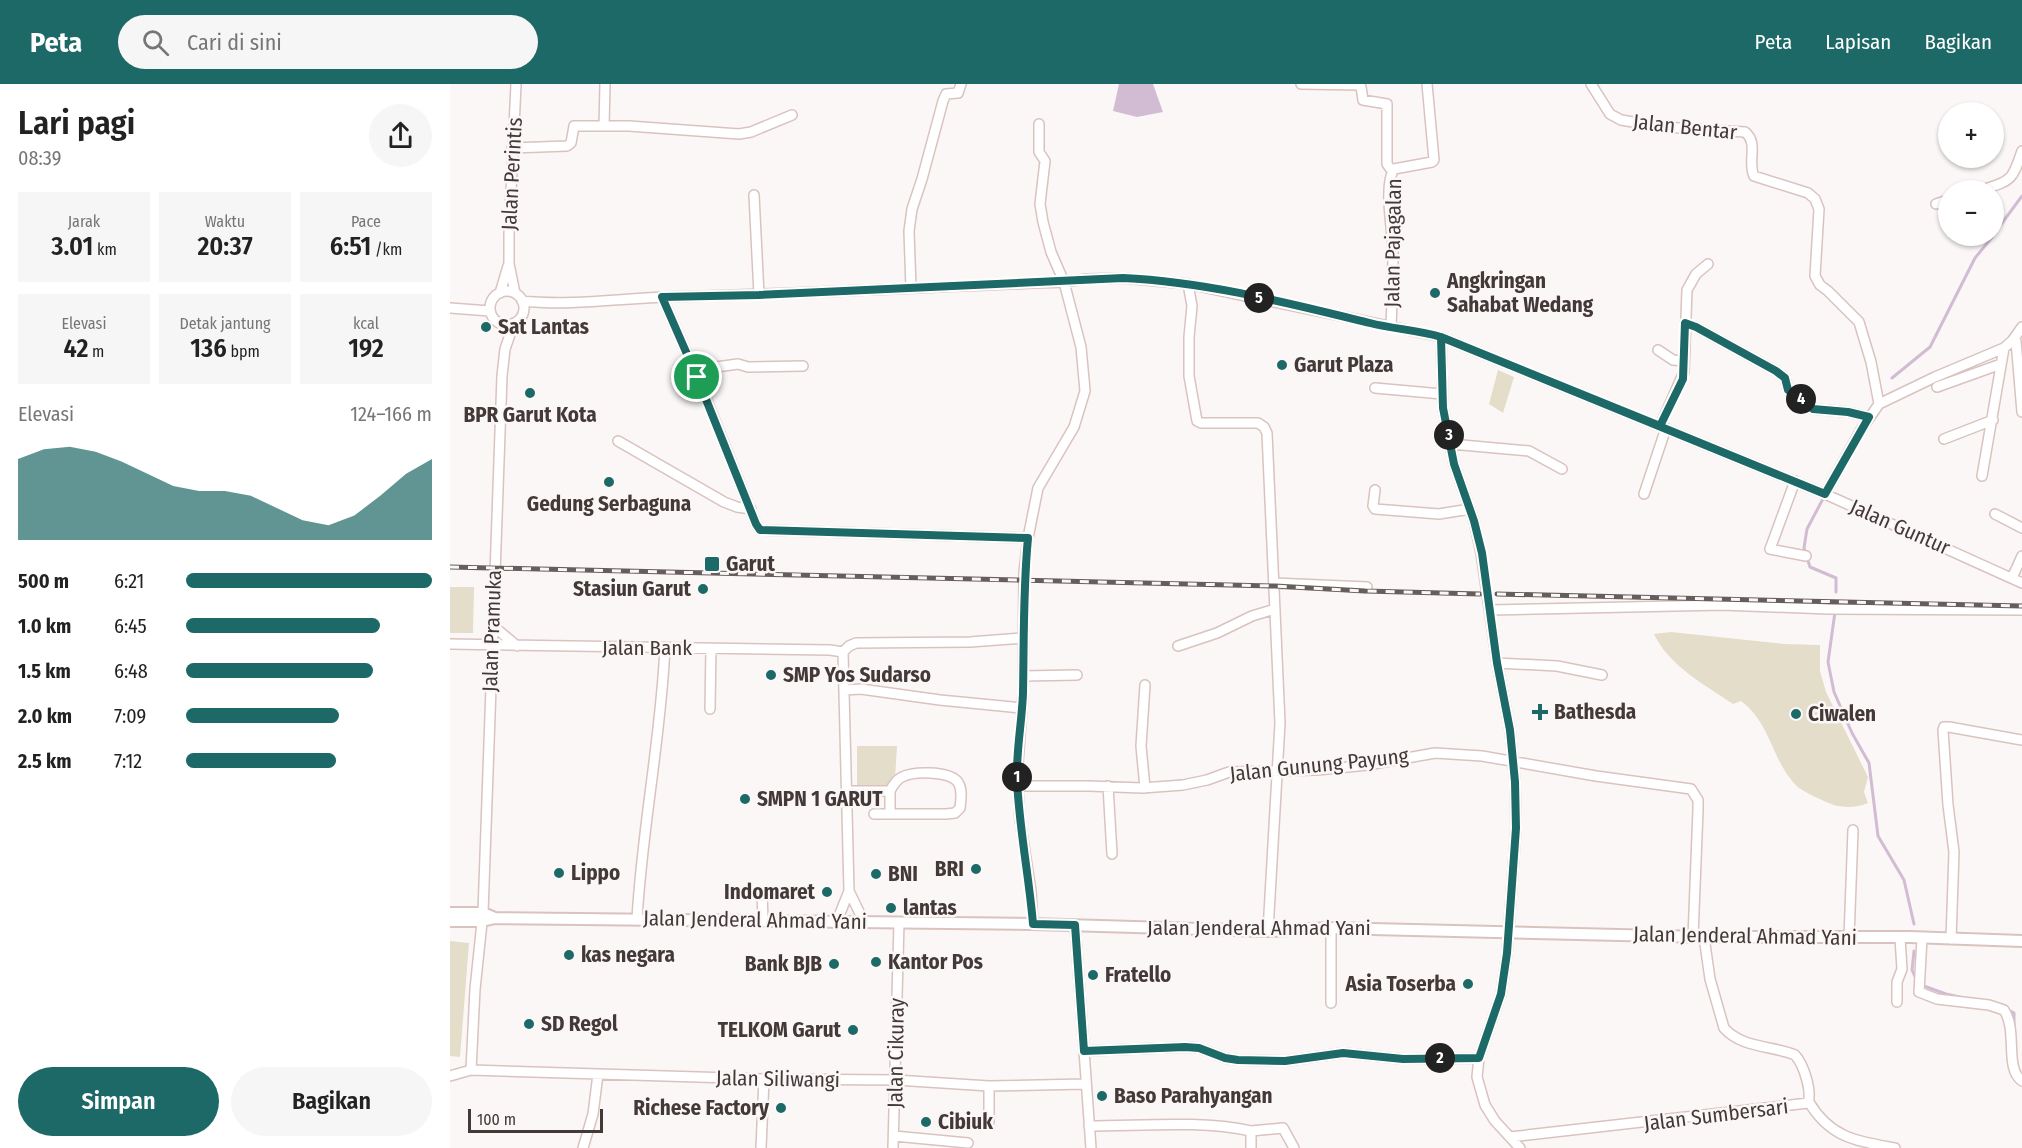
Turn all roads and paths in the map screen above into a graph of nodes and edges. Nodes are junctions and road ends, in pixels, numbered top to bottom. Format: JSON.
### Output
{"nodes":[{"id":1,"x":516,"y":84,"type":"edge"},
{"id":2,"x":605,"y":84,"type":"edge"},
{"id":3,"x":961,"y":84,"type":"edge"},
{"id":4,"x":1301,"y":84,"type":"edge"},
{"id":5,"x":1427,"y":84,"type":"edge"},
{"id":6,"x":1591,"y":84,"type":"edge"},
{"id":7,"x":792,"y":115,"type":"dead end"},
{"id":8,"x":1039,"y":124,"type":"dead end"},
{"id":9,"x":604,"y":126,"type":"junction"},
{"id":10,"x":512,"y":148,"type":"junction"},
{"id":11,"x":2022,"y":150,"type":"edge"},
{"id":12,"x":1392,"y":171,"type":"junction"},
{"id":13,"x":2004,"y":183,"type":"edge"},
{"id":14,"x":754,"y":195,"type":"dead end"},
{"id":15,"x":508,"y":264,"type":"junction"},
{"id":16,"x":1708,"y":264,"type":"dead end"},
{"id":17,"x":1064,"y":282,"type":"junction"},
{"id":18,"x":1188,"y":284,"type":"junction"},
{"id":19,"x":911,"y":288,"type":"junction"},
{"id":20,"x":500,"y":293,"type":"junction"},
{"id":21,"x":515,"y":293,"type":"junction"},
{"id":22,"x":759,"y":295,"type":"junction"},
{"id":23,"x":662,"y":297,"type":"junction"},
{"id":24,"x":522,"y":301,"type":"junction"},
{"id":25,"x":551,"y":304,"type":"junction"},
{"id":26,"x":450,"y":308,"type":"edge"},
{"id":27,"x":490,"y":311,"type":"junction"},
{"id":28,"x":524,"y":312,"type":"junction"},
{"id":29,"x":500,"y":323,"type":"junction"},
{"id":30,"x":514,"y":323,"type":"junction"},
{"id":31,"x":1685,"y":323,"type":"junction"},
{"id":32,"x":1391,"y":327,"type":"junction"},
{"id":33,"x":2022,"y":327,"type":"edge"},
{"id":34,"x":1441,"y":337,"type":"junction"},
{"id":35,"x":2013,"y":343,"type":"edge"},
{"id":36,"x":505,"y":349,"type":"junction"},
{"id":37,"x":1659,"y":350,"type":"dead end"},
{"id":38,"x":1684,"y":361,"type":"junction"},
{"id":39,"x":2001,"y":364,"type":"junction"},
{"id":40,"x":803,"y":366,"type":"dead end"},
{"id":41,"x":697,"y":377,"type":"junction"},
{"id":42,"x":1937,"y":387,"type":"dead end"},
{"id":43,"x":1375,"y":388,"type":"dead end"},
{"id":44,"x":1442,"y":394,"type":"junction"},
{"id":45,"x":1879,"y":404,"type":"junction"},
{"id":46,"x":2022,"y":412,"type":"edge"},
{"id":47,"x":1869,"y":417,"type":"junction"},
{"id":48,"x":1993,"y":420,"type":"junction"},
{"id":49,"x":1663,"y":427,"type":"junction"},
{"id":50,"x":1944,"y":439,"type":"dead end"},
{"id":51,"x":618,"y":441,"type":"dead end"},
{"id":52,"x":1451,"y":444,"type":"junction"},
{"id":53,"x":1562,"y":469,"type":"dead end"},
{"id":54,"x":1982,"y":476,"type":"dead end"},
{"id":55,"x":1795,"y":482,"type":"junction"},
{"id":56,"x":1375,"y":490,"type":"dead end"},
{"id":57,"x":1644,"y":494,"type":"dead end"},
{"id":58,"x":1825,"y":494,"type":"junction"},
{"id":59,"x":751,"y":509,"type":"junction"},
{"id":60,"x":1470,"y":509,"type":"junction"},
{"id":61,"x":1995,"y":514,"type":"dead end"},
{"id":62,"x":2022,"y":528,"type":"edge"},
{"id":63,"x":1028,"y":538,"type":"junction"},
{"id":64,"x":1806,"y":556,"type":"dead end"},
{"id":65,"x":2022,"y":556,"type":"edge"},
{"id":66,"x":1274,"y":578,"type":"junction"},
{"id":67,"x":2012,"y":578,"type":"junction"},
{"id":68,"x":2022,"y":583,"type":"edge"},
{"id":69,"x":1367,"y":587,"type":"dead end"},
{"id":70,"x":1275,"y":609,"type":"junction"},
{"id":71,"x":1490,"y":610,"type":"junction"},
{"id":72,"x":2022,"y":610,"type":"edge"},
{"id":73,"x":492,"y":625,"type":"junction"},
{"id":74,"x":1023,"y":638,"type":"junction"},
{"id":75,"x":450,"y":644,"type":"edge"},
{"id":76,"x":491,"y":645,"type":"junction"},
{"id":77,"x":517,"y":646,"type":"junction"},
{"id":78,"x":1178,"y":646,"type":"dead end"},
{"id":79,"x":665,"y":647,"type":"junction"},
{"id":80,"x":711,"y":648,"type":"junction"},
{"id":81,"x":843,"y":652,"type":"junction"},
{"id":82,"x":1497,"y":663,"type":"junction"},
{"id":83,"x":1077,"y":675,"type":"dead end"},
{"id":84,"x":1602,"y":675,"type":"dead end"},
{"id":85,"x":1023,"y":676,"type":"junction"},
{"id":86,"x":1145,"y":685,"type":"dead end"},
{"id":87,"x":844,"y":690,"type":"junction"},
{"id":88,"x":1022,"y":708,"type":"junction"},
{"id":89,"x":710,"y":709,"type":"dead end"},
{"id":90,"x":2022,"y":740,"type":"edge"},
{"id":91,"x":1513,"y":761,"type":"junction"},
{"id":92,"x":1279,"y":771,"type":"junction"},
{"id":93,"x":1018,"y":786,"type":"junction"},
{"id":94,"x":1108,"y":786,"type":"junction"},
{"id":95,"x":1145,"y":788,"type":"junction"},
{"id":96,"x":846,"y":791,"type":"junction"},
{"id":97,"x":890,"y":791,"type":"junction"},
{"id":98,"x":874,"y":814,"type":"dead end"},
{"id":99,"x":890,"y":814,"type":"junction"},
{"id":100,"x":1853,"y":830,"type":"dead end"},
{"id":101,"x":1112,"y":854,"type":"dead end"},
{"id":102,"x":849,"y":891,"type":"junction"},
{"id":103,"x":762,"y":892,"type":"dead end"},
{"id":104,"x":450,"y":912,"type":"edge"},
{"id":105,"x":482,"y":917,"type":"junction"},
{"id":106,"x":637,"y":919,"type":"junction"},
{"id":107,"x":450,"y":921,"type":"edge"},
{"id":108,"x":763,"y":921,"type":"junction"},
{"id":109,"x":837,"y":921,"type":"junction"},
{"id":110,"x":864,"y":922,"type":"junction"},
{"id":111,"x":899,"y":922,"type":"junction"},
{"id":112,"x":1033,"y":924,"type":"junction"},
{"id":113,"x":1075,"y":925,"type":"junction"},
{"id":114,"x":1331,"y":928,"type":"junction"},
{"id":115,"x":1268,"y":931,"type":"junction"},
{"id":116,"x":1509,"y":932,"type":"junction"},
{"id":117,"x":1698,"y":937,"type":"junction"},
{"id":118,"x":1849,"y":938,"type":"junction"},
{"id":119,"x":1901,"y":938,"type":"junction"},
{"id":120,"x":1921,"y":938,"type":"junction"},
{"id":121,"x":1951,"y":939,"type":"junction"},
{"id":122,"x":2022,"y":941,"type":"edge"},
{"id":123,"x":1897,"y":1002,"type":"dead end"},
{"id":124,"x":1331,"y":1004,"type":"dead end"},
{"id":125,"x":1084,"y":1051,"type":"junction"},
{"id":126,"x":1479,"y":1058,"type":"junction"},
{"id":127,"x":471,"y":1070,"type":"junction"},
{"id":128,"x":598,"y":1074,"type":"junction"},
{"id":129,"x":450,"y":1076,"type":"edge"},
{"id":130,"x":764,"y":1079,"type":"junction"},
{"id":131,"x":896,"y":1080,"type":"junction"},
{"id":132,"x":2022,"y":1081,"type":"edge"},
{"id":133,"x":1085,"y":1084,"type":"junction"},
{"id":134,"x":989,"y":1086,"type":"junction"},
{"id":135,"x":1809,"y":1102,"type":"junction"},
{"id":136,"x":989,"y":1122,"type":"dead end"},
{"id":137,"x":1089,"y":1126,"type":"junction"},
{"id":138,"x":1251,"y":1131,"type":"junction"},
{"id":139,"x":894,"y":1136,"type":"junction"},
{"id":140,"x":1510,"y":1137,"type":"junction"},
{"id":141,"x":968,"y":1143,"type":"dead end"},
{"id":142,"x":583,"y":1148,"type":"edge"},
{"id":143,"x":760,"y":1148,"type":"edge"},
{"id":144,"x":893,"y":1148,"type":"edge"},
{"id":145,"x":1090,"y":1148,"type":"edge"},
{"id":146,"x":1251,"y":1148,"type":"edge"},
{"id":147,"x":1294,"y":1148,"type":"edge"},
{"id":148,"x":1520,"y":1148,"type":"edge"},
{"id":149,"x":1895,"y":1148,"type":"edge"}],
"edges":[{"from":1,"to":10,"type":"street","name":"Jalan Perintis"},
{"from":2,"to":9,"type":"street"},
{"from":3,"to":19,"type":"street"},
{"from":4,"to":12,"type":"street"},
{"from":5,"to":12,"type":"street","name":"Jalan Pajagalan"},
{"from":6,"to":45,"type":"street","name":"Jalan Bentar"},
{"from":7,"to":9,"type":"street"},
{"from":8,"to":17,"type":"street"},
{"from":9,"to":10,"type":"street"},
{"from":10,"to":15,"type":"street","name":"Jalan Perintis"},
{"from":11,"to":13,"type":"street"},
{"from":12,"to":32,"type":"street","name":"Jalan Pajagalan"},
{"from":14,"to":22,"type":"street"},
{"from":15,"to":20,"type":"street","name":"Jalan Perintis"},
{"from":15,"to":21,"type":"street","name":"Jalan Perintis"},
{"from":16,"to":31,"type":"street"},
{"from":17,"to":18,"type":"street","name":"Jalan Guntur"},
{"from":17,"to":19,"type":"street","name":"Jalan Guntur"},
{"from":17,"to":63,"type":"street"},
{"from":18,"to":32,"type":"street","name":"Jalan Guntur"},
{"from":18,"to":66,"type":"street"},
{"from":19,"to":22,"type":"street","name":"Jalan Guntur"},
{"from":20,"to":21,"type":"street"},
{"from":20,"to":27,"type":"street"},
{"from":21,"to":24,"type":"street"},
{"from":22,"to":23,"type":"street","name":"Jalan Guntur"},
{"from":23,"to":25,"type":"street","name":"Jalan Guntur"},
{"from":23,"to":41,"type":"street"},
{"from":24,"to":25,"type":"street","name":"Jalan Guntur"},
{"from":24,"to":28,"type":"street"},
{"from":25,"to":28,"type":"street","name":"Jalan Guntur"},
{"from":26,"to":27,"type":"street"},
{"from":27,"to":29,"type":"street"},
{"from":28,"to":30,"type":"street"},
{"from":29,"to":30,"type":"street"},
{"from":29,"to":36,"type":"street","name":"Jalan Pramuka"},
{"from":30,"to":36,"type":"street","name":"Jalan Pramuka"},
{"from":31,"to":38,"type":"street"},
{"from":31,"to":47,"type":"street"},
{"from":32,"to":34,"type":"street","name":"Jalan Guntur"},
{"from":33,"to":35,"type":"street"},
{"from":34,"to":44,"type":"street"},
{"from":34,"to":49,"type":"street","name":"Jalan Guntur"},
{"from":35,"to":39,"type":"street"},
{"from":35,"to":45,"type":"street"},
{"from":35,"to":46,"type":"street"},
{"from":36,"to":73,"type":"street","name":"Jalan Pramuka"},
{"from":37,"to":38,"type":"street"},
{"from":38,"to":49,"type":"street"},
{"from":39,"to":42,"type":"street"},
{"from":39,"to":48,"type":"street"},
{"from":40,"to":41,"type":"street"},
{"from":41,"to":59,"type":"street"},
{"from":43,"to":44,"type":"street"},
{"from":44,"to":52,"type":"street"},
{"from":45,"to":47,"type":"street"},
{"from":47,"to":58,"type":"street"},
{"from":48,"to":50,"type":"street"},
{"from":48,"to":54,"type":"street"},
{"from":49,"to":55,"type":"street","name":"Jalan Guntur"},
{"from":49,"to":57,"type":"street"},
{"from":51,"to":59,"type":"street"},
{"from":52,"to":53,"type":"street"},
{"from":52,"to":60,"type":"street"},
{"from":55,"to":58,"type":"street","name":"Jalan Guntur"},
{"from":55,"to":64,"type":"street"},
{"from":56,"to":60,"type":"street"},
{"from":58,"to":67,"type":"street","name":"Jalan Guntur"},
{"from":59,"to":63,"type":"street"},
{"from":60,"to":71,"type":"street"},
{"from":61,"to":62,"type":"street"},
{"from":63,"to":74,"type":"street"},
{"from":65,"to":67,"type":"street"},
{"from":66,"to":69,"type":"street"},
{"from":66,"to":70,"type":"street"},
{"from":67,"to":68,"type":"street","name":"Jalan Guntur"},
{"from":70,"to":78,"type":"street"},
{"from":70,"to":92,"type":"street"},
{"from":71,"to":72,"type":"street"},
{"from":71,"to":82,"type":"street"},
{"from":73,"to":76,"type":"street","name":"Jalan Pramuka"},
{"from":73,"to":77,"type":"street"},
{"from":74,"to":81,"type":"street"},
{"from":74,"to":85,"type":"street"},
{"from":75,"to":76,"type":"street","name":"Jalan Bank"},
{"from":76,"to":77,"type":"street","name":"Jalan Bank"},
{"from":76,"to":105,"type":"street","name":"Jalan Pramuka"},
{"from":77,"to":79,"type":"street","name":"Jalan Bank"},
{"from":79,"to":80,"type":"street","name":"Jalan Bank"},
{"from":79,"to":106,"type":"street"},
{"from":80,"to":81,"type":"street","name":"Jalan Bank"},
{"from":80,"to":89,"type":"street"},
{"from":81,"to":87,"type":"street"},
{"from":82,"to":84,"type":"street"},
{"from":82,"to":91,"type":"street"},
{"from":83,"to":85,"type":"street"},
{"from":85,"to":88,"type":"street"},
{"from":86,"to":95,"type":"street"},
{"from":87,"to":88,"type":"street"},
{"from":87,"to":96,"type":"street"},
{"from":88,"to":93,"type":"street"},
{"from":90,"to":121,"type":"street"},
{"from":91,"to":92,"type":"street","name":"Jalan Gunung Payung"},
{"from":91,"to":116,"type":"street"},
{"from":91,"to":117,"type":"street","name":"Jalan Gunung Payung"},
{"from":92,"to":95,"type":"street","name":"Jalan Gunung Payung"},
{"from":92,"to":115,"type":"street"},
{"from":93,"to":94,"type":"street","name":"Jalan Gunung Payung"},
{"from":93,"to":112,"type":"street"},
{"from":94,"to":95,"type":"street","name":"Jalan Gunung Payung"},
{"from":94,"to":101,"type":"street"},
{"from":96,"to":97,"type":"street"},
{"from":96,"to":102,"type":"street"},
{"from":97,"to":99,"type":"street"},
{"from":97,"to":99,"type":"street"},
{"from":98,"to":99,"type":"street"},
{"from":100,"to":118,"type":"street"},
{"from":102,"to":109,"type":"street"},
{"from":102,"to":110,"type":"street"},
{"from":103,"to":108,"type":"street"},
{"from":104,"to":105,"type":"main road","name":"Jalan Jenderal Ahmad Yani"},
{"from":105,"to":106,"type":"main road","name":"Jalan Jenderal Ahmad Yani"},
{"from":105,"to":107,"type":"main road","name":"Jalan Jenderal Ahmad Yani"},
{"from":105,"to":127,"type":"street","name":"Jalan Pramuka"},
{"from":106,"to":108,"type":"main road","name":"Jalan Jenderal Ahmad Yani"},
{"from":108,"to":109,"type":"main road","name":"Jalan Jenderal Ahmad Yani"},
{"from":109,"to":110,"type":"main road","name":"Jalan Jenderal Ahmad Yani"},
{"from":110,"to":111,"type":"main road","name":"Jalan Jenderal Ahmad Yani"},
{"from":111,"to":112,"type":"main road","name":"Jalan Jenderal Ahmad Yani"},
{"from":111,"to":131,"type":"street","name":"Jalan Cikuray"},
{"from":112,"to":113,"type":"main road","name":"Jalan Jenderal Ahmad Yani"},
{"from":113,"to":115,"type":"main road","name":"Jalan Jenderal Ahmad Yani"},
{"from":113,"to":125,"type":"street"},
{"from":114,"to":115,"type":"main road","name":"Jalan Jenderal Ahmad Yani"},
{"from":114,"to":116,"type":"main road","name":"Jalan Jenderal Ahmad Yani"},
{"from":114,"to":124,"type":"street"},
{"from":116,"to":117,"type":"main road","name":"Jalan Jenderal Ahmad Yani"},
{"from":116,"to":126,"type":"street"},
{"from":117,"to":118,"type":"main road","name":"Jalan Jenderal Ahmad Yani"},
{"from":117,"to":135,"type":"street","name":"Jalan Sumbersari"},
{"from":118,"to":119,"type":"main road","name":"Jalan Jenderal Ahmad Yani"},
{"from":119,"to":120,"type":"main road","name":"Jalan Jenderal Ahmad Yani"},
{"from":119,"to":123,"type":"street"},
{"from":120,"to":121,"type":"main road","name":"Jalan Jenderal Ahmad Yani"},
{"from":120,"to":132,"type":"street"},
{"from":121,"to":122,"type":"main road","name":"Jalan Jenderal Ahmad Yani"},
{"from":125,"to":126,"type":"street"},
{"from":125,"to":133,"type":"street"},
{"from":126,"to":140,"type":"street"},
{"from":127,"to":128,"type":"street","name":"Jalan Siliwangi"},
{"from":127,"to":129,"type":"street","name":"Jalan Siliwangi"},
{"from":128,"to":130,"type":"street","name":"Jalan Siliwangi"},
{"from":128,"to":142,"type":"street"},
{"from":130,"to":131,"type":"street","name":"Jalan Siliwangi"},
{"from":130,"to":143,"type":"street"},
{"from":131,"to":134,"type":"street","name":"Jalan Siliwangi"},
{"from":131,"to":139,"type":"street","name":"Jalan Cikuray"},
{"from":133,"to":134,"type":"street","name":"Jalan Siliwangi"},
{"from":133,"to":137,"type":"street"},
{"from":134,"to":136,"type":"street"},
{"from":135,"to":140,"type":"street","name":"Jalan Sumbersari"},
{"from":135,"to":149,"type":"street"},
{"from":137,"to":138,"type":"street"},
{"from":137,"to":145,"type":"street"},
{"from":138,"to":146,"type":"street"},
{"from":138,"to":147,"type":"street"},
{"from":139,"to":141,"type":"street"},
{"from":139,"to":144,"type":"street","name":"Jalan Cikuray"},
{"from":140,"to":148,"type":"street"}]}
